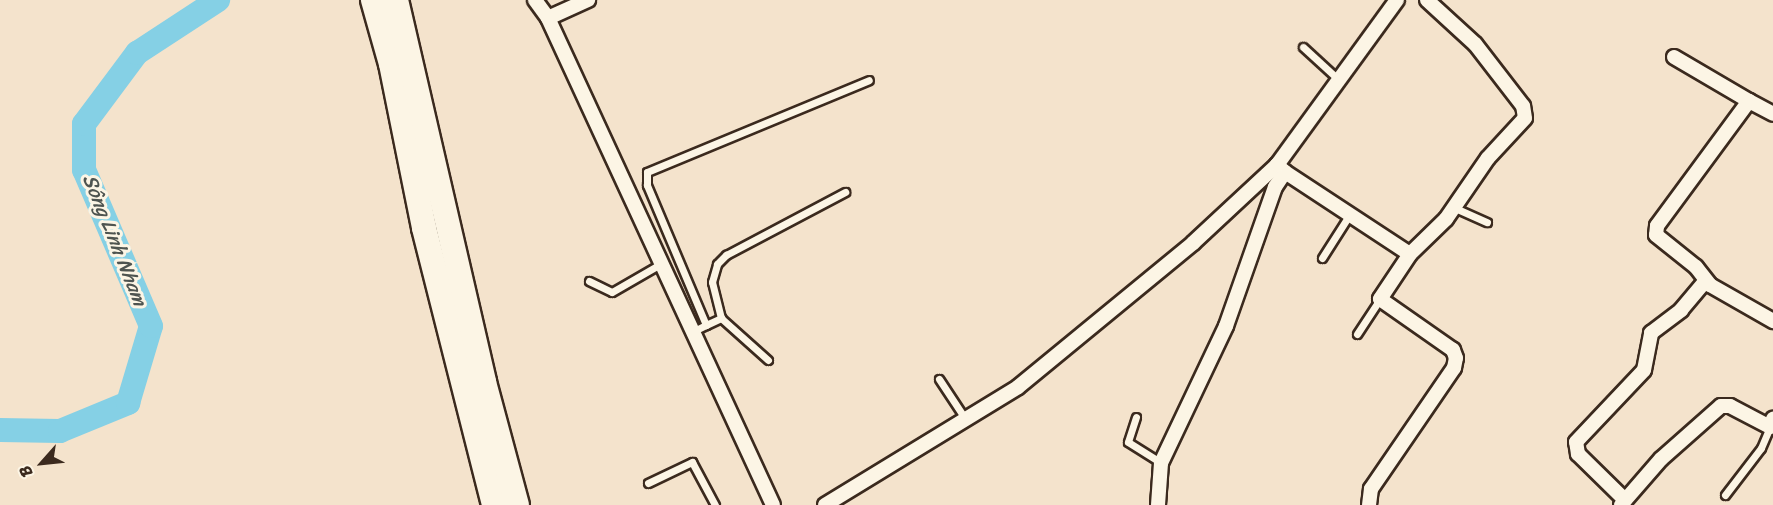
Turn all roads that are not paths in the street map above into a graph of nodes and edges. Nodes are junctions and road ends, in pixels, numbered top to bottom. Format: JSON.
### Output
{"nodes":[{"id":1,"x":373,"y":0,"type":"edge"},
{"id":2,"x":396,"y":0,"type":"edge"},
{"id":3,"x":535,"y":0,"type":"edge"},
{"id":4,"x":588,"y":0,"type":"edge"},
{"id":5,"x":1397,"y":0,"type":"edge"},
{"id":6,"x":1427,"y":0,"type":"edge"},
{"id":7,"x":548,"y":18,"type":"junction"},
{"id":8,"x":1303,"y":47,"type":"dead end"},
{"id":9,"x":1674,"y":57,"type":"dead end"},
{"id":10,"x":868,"y":80,"type":"dead end"},
{"id":11,"x":1339,"y":80,"type":"junction"},
{"id":12,"x":1749,"y":101,"type":"junction"},
{"id":13,"x":1773,"y":114,"type":"edge"},
{"id":14,"x":1281,"y":169,"type":"junction"},
{"id":15,"x":845,"y":192,"type":"dead end"},
{"id":16,"x":1455,"y":208,"type":"junction"},
{"id":17,"x":1350,"y":214,"type":"junction"},
{"id":18,"x":1487,"y":222,"type":"dead end"},
{"id":19,"x":1410,"y":254,"type":"junction"},
{"id":20,"x":1322,"y":258,"type":"dead end"},
{"id":21,"x":662,"y":263,"type":"junction"},
{"id":22,"x":589,"y":281,"type":"dead end"},
{"id":23,"x":1706,"y":281,"type":"junction"},
{"id":24,"x":1380,"y":299,"type":"junction"},
{"id":25,"x":721,"y":318,"type":"junction"},
{"id":26,"x":1773,"y":321,"type":"edge"},
{"id":27,"x":700,"y":328,"type":"junction"},
{"id":28,"x":1358,"y":334,"type":"dead end"},
{"id":29,"x":768,"y":360,"type":"dead end"},
{"id":30,"x":939,"y":379,"type":"dead end"},
{"id":31,"x":1136,"y":417,"type":"dead end"},
{"id":32,"x":966,"y":420,"type":"junction"},
{"id":33,"x":1772,"y":423,"type":"edge"},
{"id":34,"x":1161,"y":463,"type":"junction"},
{"id":35,"x":648,"y":483,"type":"dead end"},
{"id":36,"x":1725,"y":495,"type":"dead end"},
{"id":37,"x":1623,"y":503,"type":"edge"},
{"id":38,"x":494,"y":505,"type":"edge"},
{"id":39,"x":517,"y":505,"type":"edge"},
{"id":40,"x":715,"y":505,"type":"edge"},
{"id":41,"x":773,"y":505,"type":"edge"},
{"id":42,"x":825,"y":505,"type":"edge"},
{"id":43,"x":1158,"y":505,"type":"edge"},
{"id":44,"x":1369,"y":505,"type":"edge"}],
"edges":[{"from":1,"to":38,"type":"highway"},
{"from":2,"to":39,"type":"highway"},
{"from":3,"to":7,"type":"street"},
{"from":4,"to":7,"type":"street"},
{"from":5,"to":11,"type":"street"},
{"from":6,"to":16,"type":"street"},
{"from":7,"to":21,"type":"street"},
{"from":8,"to":11,"type":"lane"},
{"from":9,"to":12,"type":"street"},
{"from":10,"to":27,"type":"lane"},
{"from":11,"to":14,"type":"street"},
{"from":12,"to":13,"type":"street"},
{"from":12,"to":23,"type":"street"},
{"from":14,"to":17,"type":"street"},
{"from":14,"to":32,"type":"street"},
{"from":14,"to":34,"type":"street"},
{"from":15,"to":25,"type":"lane"},
{"from":16,"to":18,"type":"lane"},
{"from":16,"to":19,"type":"street"},
{"from":17,"to":19,"type":"street"},
{"from":17,"to":20,"type":"lane"},
{"from":19,"to":24,"type":"street"},
{"from":21,"to":22,"type":"lane"},
{"from":21,"to":27,"type":"street"},
{"from":23,"to":26,"type":"street"},
{"from":23,"to":37,"type":"street"},
{"from":24,"to":28,"type":"lane"},
{"from":24,"to":44,"type":"street"},
{"from":25,"to":27,"type":"lane"},
{"from":25,"to":29,"type":"lane"},
{"from":27,"to":41,"type":"street"},
{"from":30,"to":32,"type":"lane"},
{"from":31,"to":34,"type":"lane"},
{"from":32,"to":42,"type":"street"},
{"from":33,"to":36,"type":"lane"},
{"from":33,"to":37,"type":"street"},
{"from":34,"to":43,"type":"street"},
{"from":35,"to":40,"type":"lane"}]}
